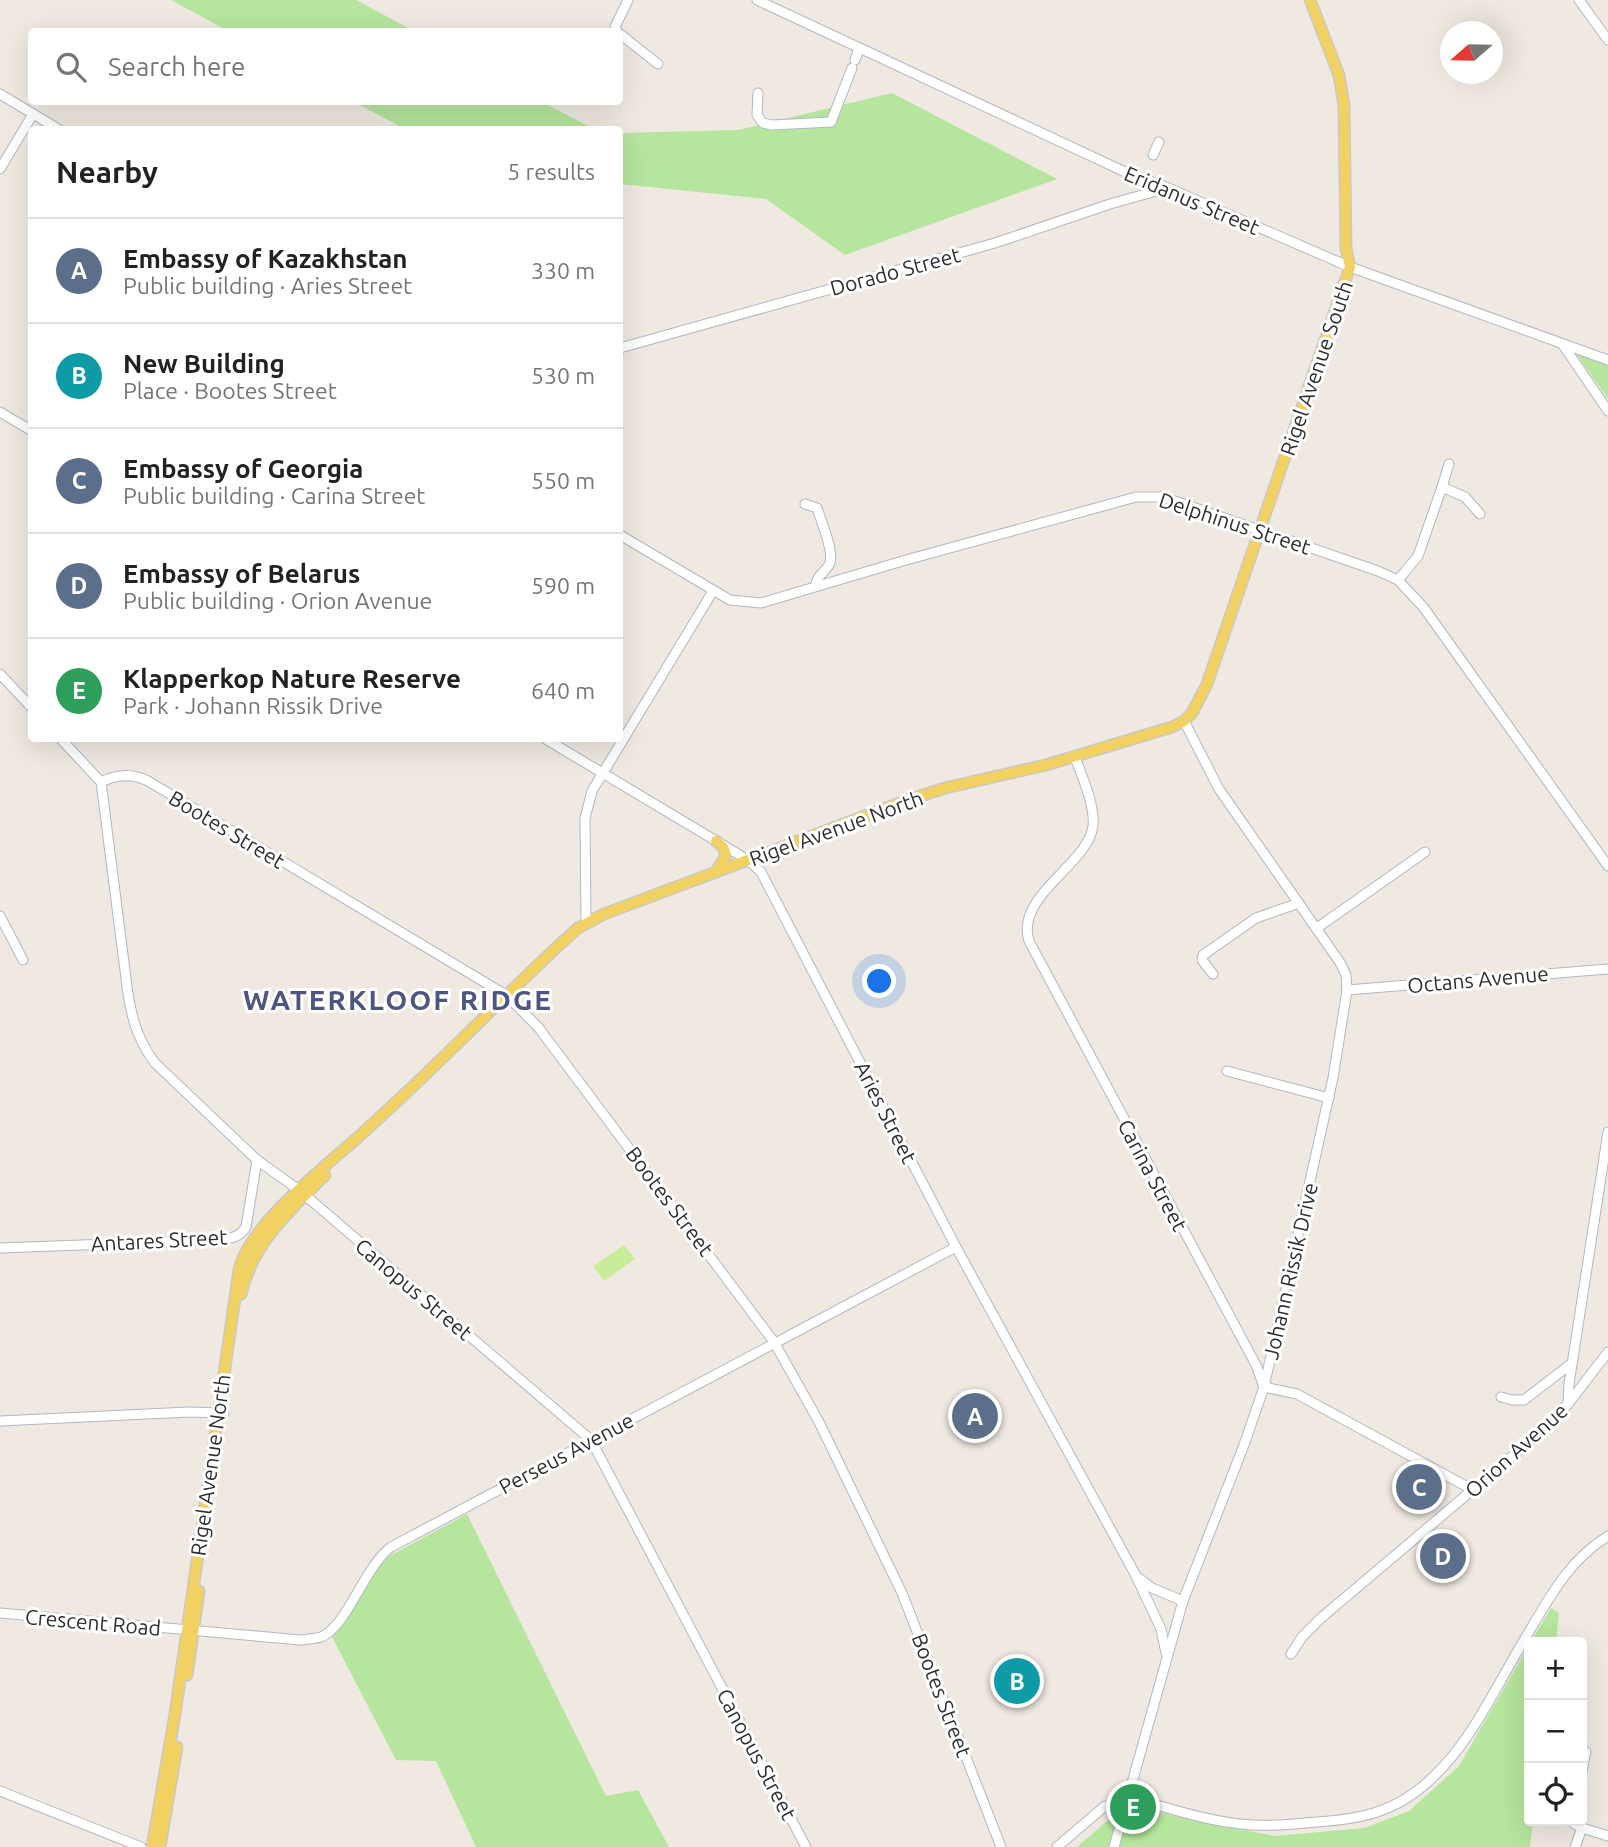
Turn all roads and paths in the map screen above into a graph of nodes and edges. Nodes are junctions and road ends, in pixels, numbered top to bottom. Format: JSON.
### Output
{"nodes":[{"id":1,"x":628,"y":0,"type":"edge"},
{"id":2,"x":757,"y":0,"type":"edge"},
{"id":3,"x":1310,"y":0,"type":"edge"},
{"id":4,"x":1579,"y":0,"type":"edge"},
{"id":5,"x":616,"y":28,"type":"edge"},
{"id":6,"x":623,"y":37,"type":"edge"},
{"id":7,"x":1608,"y":40,"type":"edge"},
{"id":8,"x":859,"y":48,"type":"junction"},
{"id":9,"x":658,"y":64,"type":"dead end"},
{"id":10,"x":758,"y":93,"type":"dead end"},
{"id":11,"x":0,"y":94,"type":"edge"},
{"id":12,"x":33,"y":114,"type":"junction"},
{"id":13,"x":53,"y":126,"type":"edge"},
{"id":14,"x":1159,"y":142,"type":"dead end"},
{"id":15,"x":1153,"y":155,"type":"dead end"},
{"id":16,"x":0,"y":169,"type":"edge"},
{"id":17,"x":1168,"y":188,"type":"junction"},
{"id":18,"x":1350,"y":267,"type":"junction"},
{"id":19,"x":1563,"y":345,"type":"junction"},
{"id":20,"x":623,"y":347,"type":"edge"},
{"id":21,"x":1608,"y":360,"type":"edge"},
{"id":22,"x":1608,"y":411,"type":"edge"},
{"id":23,"x":0,"y":412,"type":"edge"},
{"id":24,"x":28,"y":429,"type":"edge"},
{"id":25,"x":1449,"y":464,"type":"dead end"},
{"id":26,"x":1442,"y":487,"type":"junction"},
{"id":27,"x":805,"y":504,"type":"dead end"},
{"id":28,"x":1480,"y":514,"type":"dead end"},
{"id":29,"x":1259,"y":529,"type":"junction"},
{"id":30,"x":623,"y":537,"type":"edge"},
{"id":31,"x":1398,"y":580,"type":"junction"},
{"id":32,"x":816,"y":586,"type":"junction"},
{"id":33,"x":713,"y":591,"type":"junction"},
{"id":34,"x":0,"y":674,"type":"edge"},
{"id":35,"x":28,"y":704,"type":"edge"},
{"id":36,"x":1184,"y":721,"type":"junction"},
{"id":37,"x":623,"y":741,"type":"edge"},
{"id":38,"x":64,"y":742,"type":"edge"},
{"id":39,"x":551,"y":742,"type":"edge"},
{"id":40,"x":622,"y":742,"type":"edge"},
{"id":41,"x":1075,"y":757,"type":"junction"},
{"id":42,"x":603,"y":774,"type":"junction"},
{"id":43,"x":101,"y":782,"type":"junction"},
{"id":44,"x":716,"y":841,"type":"junction"},
{"id":45,"x":1424,"y":852,"type":"dead end"},
{"id":46,"x":748,"y":860,"type":"junction"},
{"id":47,"x":1608,"y":866,"type":"edge"},
{"id":48,"x":716,"y":872,"type":"junction"},
{"id":49,"x":1299,"y":903,"type":"junction"},
{"id":50,"x":0,"y":916,"type":"edge"},
{"id":51,"x":586,"y":924,"type":"junction"},
{"id":52,"x":1317,"y":928,"type":"junction"},
{"id":53,"x":23,"y":960,"type":"dead end"},
{"id":54,"x":1608,"y":969,"type":"edge"},
{"id":55,"x":1213,"y":974,"type":"dead end"},
{"id":56,"x":1347,"y":990,"type":"junction"},
{"id":57,"x":506,"y":995,"type":"junction"},
{"id":58,"x":1227,"y":1071,"type":"dead end"},
{"id":59,"x":1329,"y":1098,"type":"junction"},
{"id":60,"x":1608,"y":1132,"type":"edge"},
{"id":61,"x":257,"y":1160,"type":"junction"},
{"id":62,"x":302,"y":1194,"type":"junction"},
{"id":63,"x":956,"y":1247,"type":"junction"},
{"id":64,"x":0,"y":1248,"type":"edge"},
{"id":65,"x":774,"y":1342,"type":"junction"},
{"id":66,"x":1608,"y":1352,"type":"edge"},
{"id":67,"x":1572,"y":1363,"type":"junction"},
{"id":68,"x":1264,"y":1387,"type":"junction"},
{"id":69,"x":1501,"y":1397,"type":"dead end"},
{"id":70,"x":1568,"y":1404,"type":"junction"},
{"id":71,"x":221,"y":1413,"type":"junction"},
{"id":72,"x":0,"y":1421,"type":"edge"},
{"id":73,"x":591,"y":1440,"type":"junction"},
{"id":74,"x":1472,"y":1490,"type":"junction"},
{"id":75,"x":1608,"y":1536,"type":"edge"},
{"id":76,"x":1135,"y":1574,"type":"junction"},
{"id":77,"x":1182,"y":1601,"type":"junction"},
{"id":78,"x":0,"y":1613,"type":"edge"},
{"id":79,"x":190,"y":1631,"type":"junction"},
{"id":80,"x":1291,"y":1654,"type":"dead end"},
{"id":81,"x":1166,"y":1657,"type":"junction"},
{"id":82,"x":0,"y":1791,"type":"edge"},
{"id":83,"x":1129,"y":1797,"type":"junction"},
{"id":84,"x":1105,"y":1806,"type":"dead end"},
{"id":85,"x":1579,"y":1826,"type":"edge"},
{"id":86,"x":1582,"y":1828,"type":"junction"},
{"id":87,"x":1608,"y":1836,"type":"edge"},
{"id":88,"x":141,"y":1847,"type":"edge"},
{"id":89,"x":152,"y":1847,"type":"edge"},
{"id":90,"x":160,"y":1847,"type":"edge"},
{"id":91,"x":806,"y":1847,"type":"edge"},
{"id":92,"x":1002,"y":1847,"type":"edge"},
{"id":93,"x":1058,"y":1847,"type":"edge"},
{"id":94,"x":1114,"y":1847,"type":"edge"},
{"id":95,"x":1575,"y":1847,"type":"edge"}],
"edges":[{"from":1,"to":5,"type":"street"},
{"from":2,"to":8,"type":"street","name":"Eridanus Street"},
{"from":3,"to":18,"type":"main road","name":"Rigel Avenue South"},
{"from":4,"to":7,"type":"street"},
{"from":6,"to":9,"type":"street"},
{"from":8,"to":10,"type":"street"},
{"from":8,"to":17,"type":"street","name":"Eridanus Street"},
{"from":11,"to":12,"type":"street"},
{"from":12,"to":13,"type":"street"},
{"from":12,"to":16,"type":"street"},
{"from":14,"to":15,"type":"street"},
{"from":17,"to":18,"type":"street","name":"Eridanus Street"},
{"from":17,"to":20,"type":"street","name":"Dorado Street"},
{"from":18,"to":19,"type":"street","name":"Eridanus Street"},
{"from":18,"to":29,"type":"main road","name":"Rigel Avenue South"},
{"from":19,"to":21,"type":"street","name":"Eridanus Street"},
{"from":19,"to":22,"type":"street"},
{"from":23,"to":24,"type":"street"},
{"from":25,"to":26,"type":"street"},
{"from":26,"to":28,"type":"street"},
{"from":26,"to":31,"type":"street"},
{"from":27,"to":32,"type":"street"},
{"from":29,"to":31,"type":"street","name":"Delphinus Street"},
{"from":29,"to":32,"type":"street","name":"Delphinus Street"},
{"from":29,"to":36,"type":"main road"},
{"from":30,"to":33,"type":"street","name":"Delphinus Street"},
{"from":31,"to":47,"type":"street","name":"Delphinus Street"},
{"from":32,"to":33,"type":"street","name":"Delphinus Street"},
{"from":33,"to":37,"type":"street"},
{"from":34,"to":35,"type":"street"},
{"from":36,"to":41,"type":"main road","name":"Rigel Avenue North"},
{"from":36,"to":49,"type":"street","name":"Johann Rissik Drive"},
{"from":38,"to":43,"type":"street"},
{"from":39,"to":42,"type":"street","name":"Aries Street"},
{"from":40,"to":42,"type":"street"},
{"from":41,"to":46,"type":"main road","name":"Rigel Avenue North"},
{"from":41,"to":68,"type":"street","name":"Carina Street"},
{"from":42,"to":44,"type":"street","name":"Aries Street"},
{"from":42,"to":51,"type":"street"},
{"from":43,"to":57,"type":"street","name":"Bootes Street"},
{"from":43,"to":61,"type":"street","name":"Canopus Street"},
{"from":44,"to":46,"type":"street","name":"Aries Street"},
{"from":44,"to":48,"type":"main road"},
{"from":45,"to":52,"type":"street"},
{"from":46,"to":48,"type":"main road","name":"Rigel Avenue North"},
{"from":46,"to":63,"type":"street","name":"Aries Street"},
{"from":48,"to":51,"type":"main road","name":"Rigel Avenue North"},
{"from":49,"to":52,"type":"street","name":"Johann Rissik Drive"},
{"from":49,"to":55,"type":"street"},
{"from":50,"to":53,"type":"street"},
{"from":51,"to":57,"type":"main road","name":"Rigel Avenue North"},
{"from":52,"to":56,"type":"street","name":"Johann Rissik Drive"},
{"from":54,"to":56,"type":"street","name":"Octans Avenue"},
{"from":56,"to":59,"type":"street","name":"Johann Rissik Drive"},
{"from":57,"to":62,"type":"main road","name":"Rigel Avenue North"},
{"from":57,"to":65,"type":"street","name":"Bootes Street"},
{"from":58,"to":59,"type":"street"},
{"from":59,"to":68,"type":"street","name":"Johann Rissik Drive"},
{"from":60,"to":67,"type":"street"},
{"from":61,"to":62,"type":"street","name":"Canopus Street"},
{"from":61,"to":64,"type":"street","name":"Antares Street"},
{"from":62,"to":71,"type":"main road","name":"Rigel Avenue North"},
{"from":62,"to":73,"type":"street","name":"Canopus Street"},
{"from":63,"to":65,"type":"street","name":"Perseus Avenue"},
{"from":63,"to":76,"type":"street","name":"Aries Street"},
{"from":65,"to":73,"type":"street","name":"Perseus Avenue"},
{"from":65,"to":92,"type":"street","name":"Bootes Street"},
{"from":66,"to":70,"type":"street","name":"Orion Avenue"},
{"from":67,"to":69,"type":"street"},
{"from":67,"to":70,"type":"street"},
{"from":68,"to":74,"type":"street"},
{"from":68,"to":77,"type":"street","name":"Johann Rissik Drive"},
{"from":70,"to":74,"type":"street","name":"Orion Avenue"},
{"from":71,"to":72,"type":"street"},
{"from":71,"to":79,"type":"main road","name":"Rigel Avenue North"},
{"from":73,"to":79,"type":"street","name":"Perseus Avenue"},
{"from":73,"to":91,"type":"street","name":"Canopus Street"},
{"from":74,"to":80,"type":"street","name":"Orion Avenue"},
{"from":75,"to":83,"type":"street"},
{"from":76,"to":77,"type":"street","name":"Aries Street"},
{"from":76,"to":81,"type":"street","name":"Aries Street"},
{"from":77,"to":81,"type":"street","name":"Johann Rissik Drive"},
{"from":78,"to":79,"type":"street","name":"Crescent Road"},
{"from":79,"to":89,"type":"main road","name":"Rigel Avenue North"},
{"from":79,"to":90,"type":"main road","name":"Rigel Avenue North"},
{"from":81,"to":83,"type":"street","name":"Johann Rissik Drive"},
{"from":82,"to":88,"type":"street"},
{"from":83,"to":94,"type":"street","name":"Johann Rissik Drive"},
{"from":84,"to":93,"type":"street"},
{"from":85,"to":86,"type":"street"},
{"from":86,"to":87,"type":"street"},
{"from":86,"to":95,"type":"street"}]}
